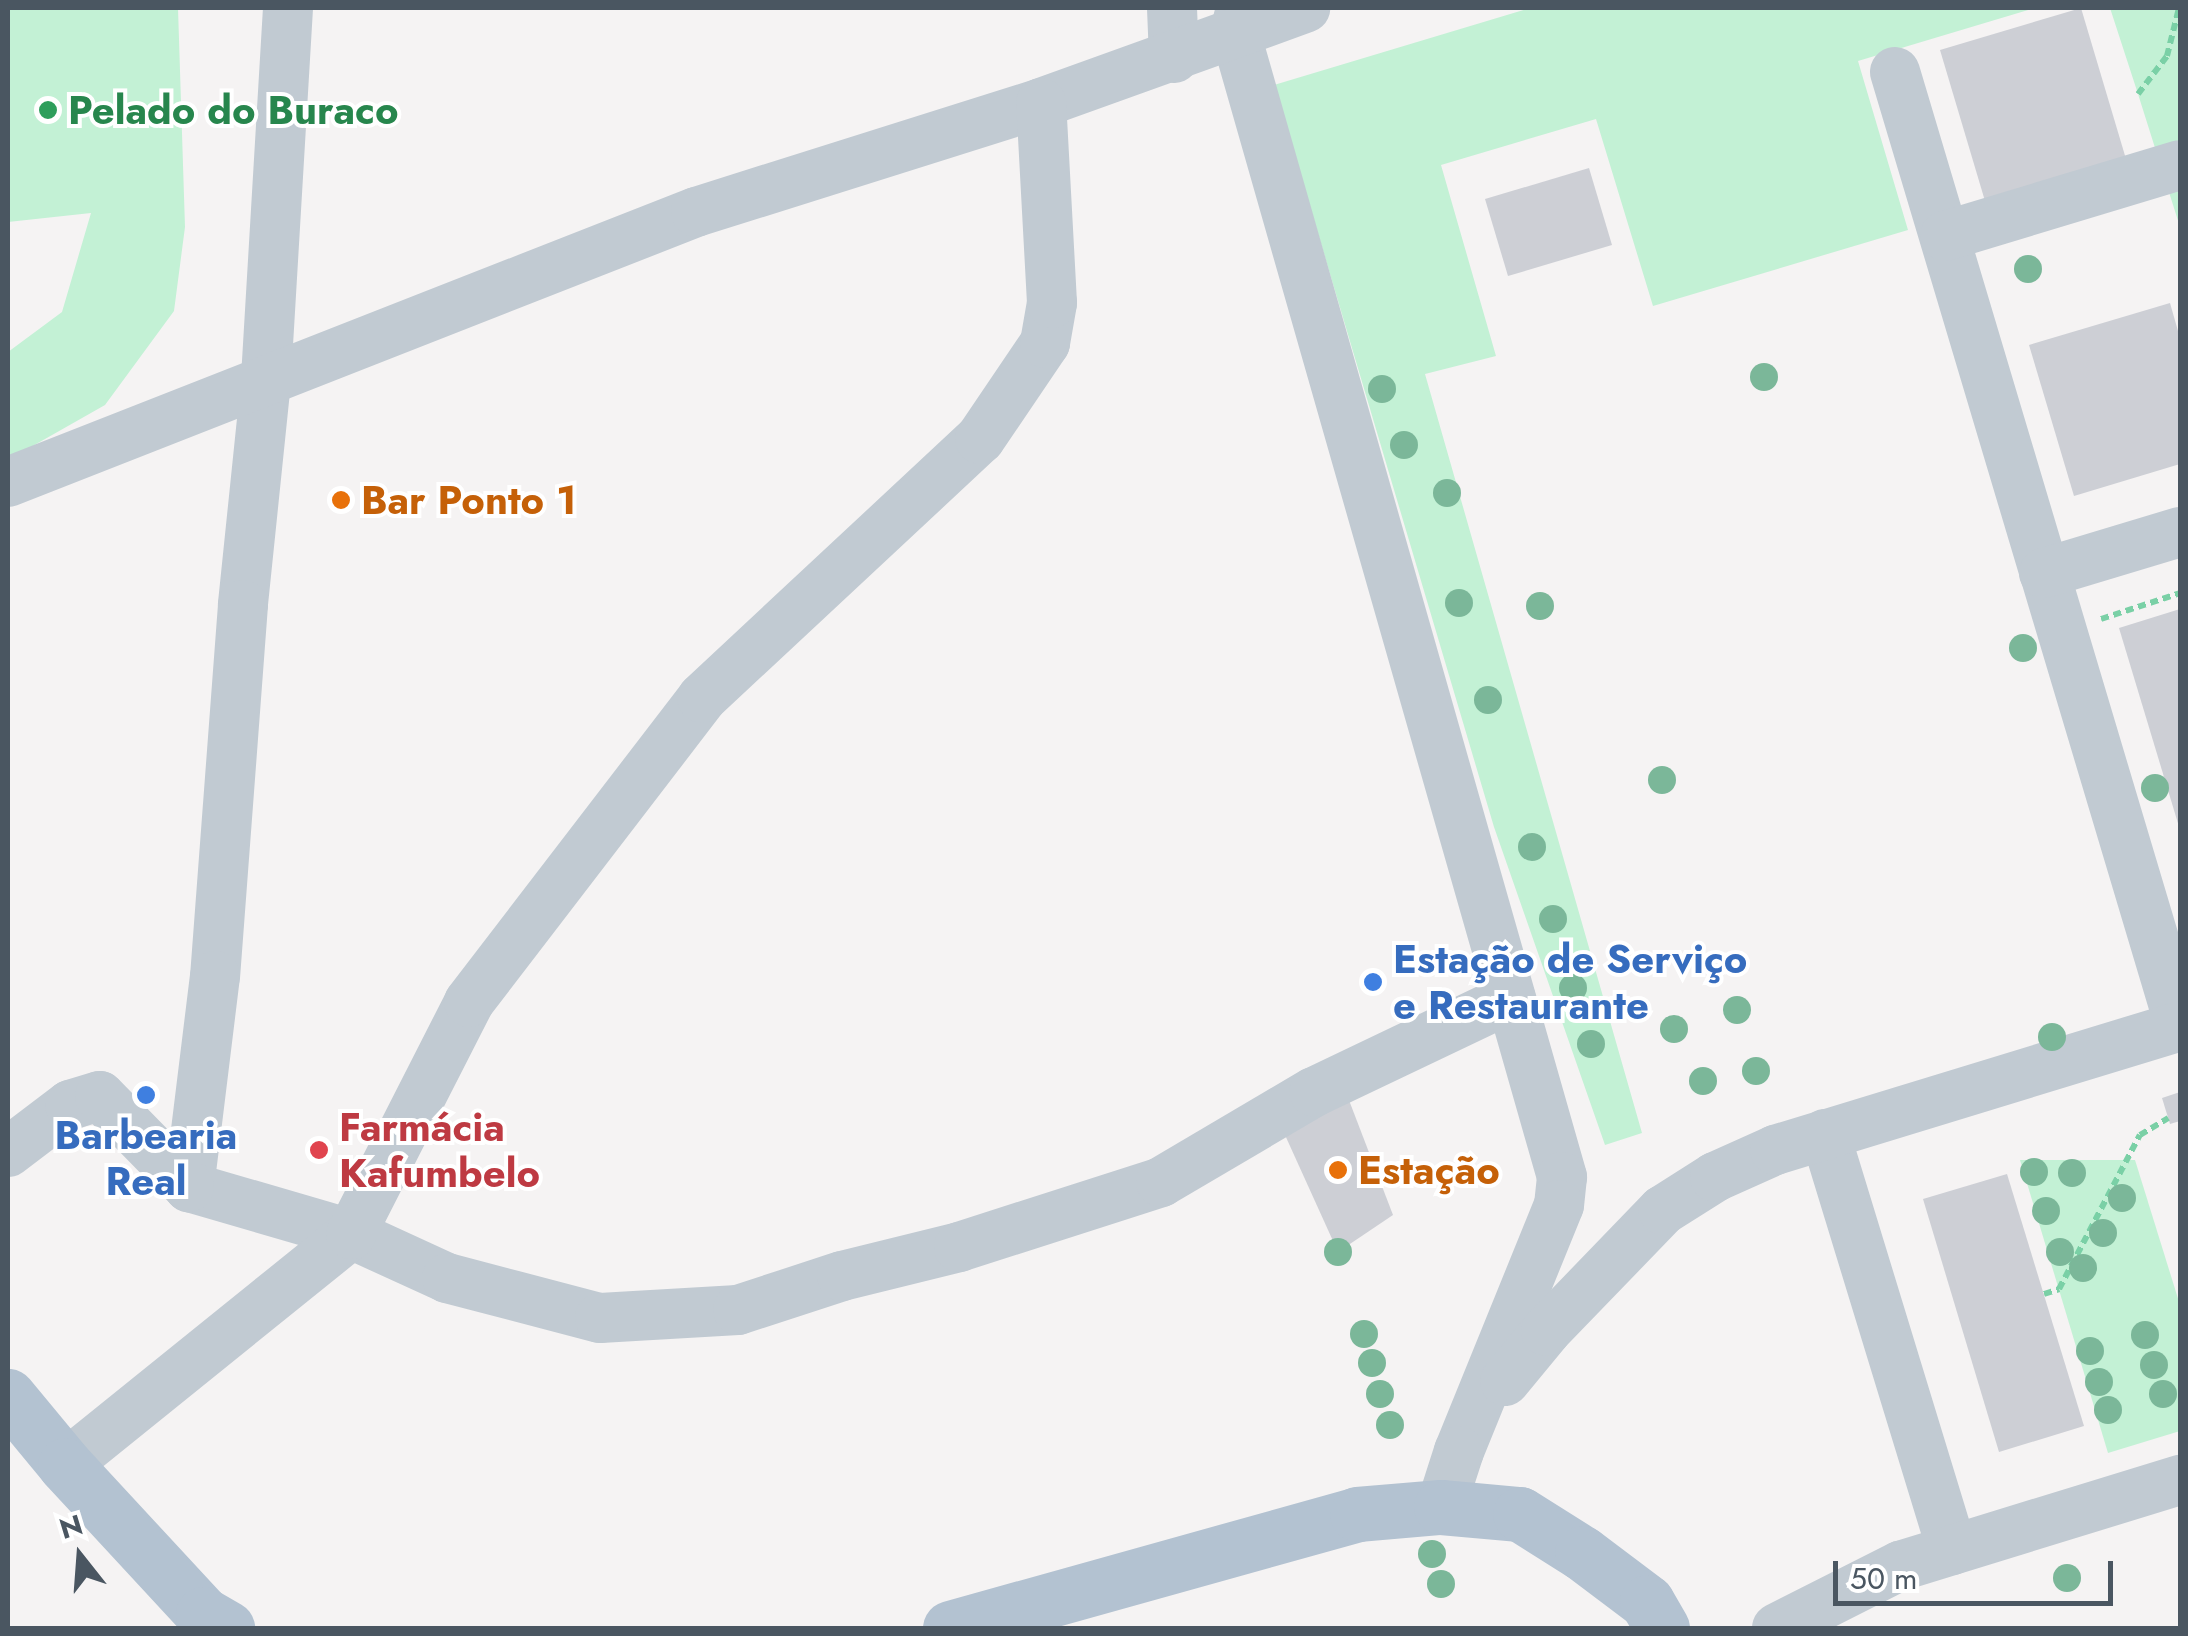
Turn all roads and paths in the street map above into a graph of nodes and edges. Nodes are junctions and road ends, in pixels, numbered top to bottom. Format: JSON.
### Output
{"nodes":[{"id":1,"x":288,"y":8,"type":"edge"},
{"id":2,"x":1172,"y":8,"type":"edge"},
{"id":3,"x":1305,"y":8,"type":"edge"},
{"id":4,"x":2179,"y":8,"type":"edge"},
{"id":5,"x":1238,"y":20,"type":"edge"},
{"id":6,"x":1174,"y":58,"type":"junction"},
{"id":7,"x":1895,"y":72,"type":"dead end"},
{"id":8,"x":2138,"y":94,"type":"dead end"},
{"id":9,"x":1041,"y":103,"type":"junction"},
{"id":10,"x":2180,"y":165,"type":"edge"},
{"id":11,"x":1944,"y":236,"type":"junction"},
{"id":12,"x":266,"y":381,"type":"junction"},
{"id":13,"x":8,"y":482,"type":"edge"},
{"id":14,"x":2180,"y":532,"type":"edge"},
{"id":15,"x":2044,"y":573,"type":"junction"},
{"id":16,"x":2180,"y":594,"type":"edge"},
{"id":17,"x":2106,"y":636,"type":"dead end"},
{"id":18,"x":1511,"y":998,"type":"junction"},
{"id":19,"x":2180,"y":1026,"type":"edge"},
{"id":20,"x":2168,"y":1118,"type":"dead end"},
{"id":21,"x":1825,"y":1134,"type":"junction"},
{"id":22,"x":8,"y":1152,"type":"edge"},
{"id":23,"x":190,"y":1187,"type":"junction"},
{"id":24,"x":350,"y":1234,"type":"junction"},
{"id":25,"x":2044,"y":1294,"type":"dead end"},
{"id":26,"x":8,"y":1396,"type":"edge"},
{"id":27,"x":1470,"y":1424,"type":"junction"},
{"id":28,"x":64,"y":1466,"type":"junction"},
{"id":29,"x":2180,"y":1480,"type":"edge"},
{"id":30,"x":1440,"y":1507,"type":"junction"},
{"id":31,"x":1952,"y":1550,"type":"junction"},
{"id":32,"x":205,"y":1624,"type":"edge"},
{"id":33,"x":950,"y":1628,"type":"edge"},
{"id":34,"x":1662,"y":1628,"type":"edge"},
{"id":35,"x":1777,"y":1628,"type":"edge"}],
"edges":[{"from":1,"to":12,"type":"street"},
{"from":2,"to":6,"type":"street"},
{"from":3,"to":5,"type":"street"},
{"from":4,"to":8,"type":"path"},
{"from":5,"to":6,"type":"street"},
{"from":5,"to":18,"type":"street"},
{"from":6,"to":9,"type":"street"},
{"from":7,"to":11,"type":"street"},
{"from":9,"to":12,"type":"street"},
{"from":9,"to":24,"type":"street"},
{"from":10,"to":11,"type":"street"},
{"from":11,"to":15,"type":"street"},
{"from":12,"to":13,"type":"street"},
{"from":12,"to":23,"type":"street"},
{"from":14,"to":15,"type":"street"},
{"from":15,"to":19,"type":"street"},
{"from":16,"to":17,"type":"path"},
{"from":18,"to":24,"type":"street"},
{"from":18,"to":27,"type":"street"},
{"from":19,"to":21,"type":"street"},
{"from":20,"to":25,"type":"path"},
{"from":21,"to":27,"type":"street"},
{"from":21,"to":31,"type":"street"},
{"from":22,"to":23,"type":"street"},
{"from":23,"to":24,"type":"street"},
{"from":24,"to":28,"type":"street"},
{"from":26,"to":28,"type":"main road"},
{"from":27,"to":30,"type":"street"},
{"from":28,"to":32,"type":"main road"},
{"from":29,"to":31,"type":"street"},
{"from":30,"to":33,"type":"main road"},
{"from":30,"to":34,"type":"main road"},
{"from":31,"to":35,"type":"street"}]}
